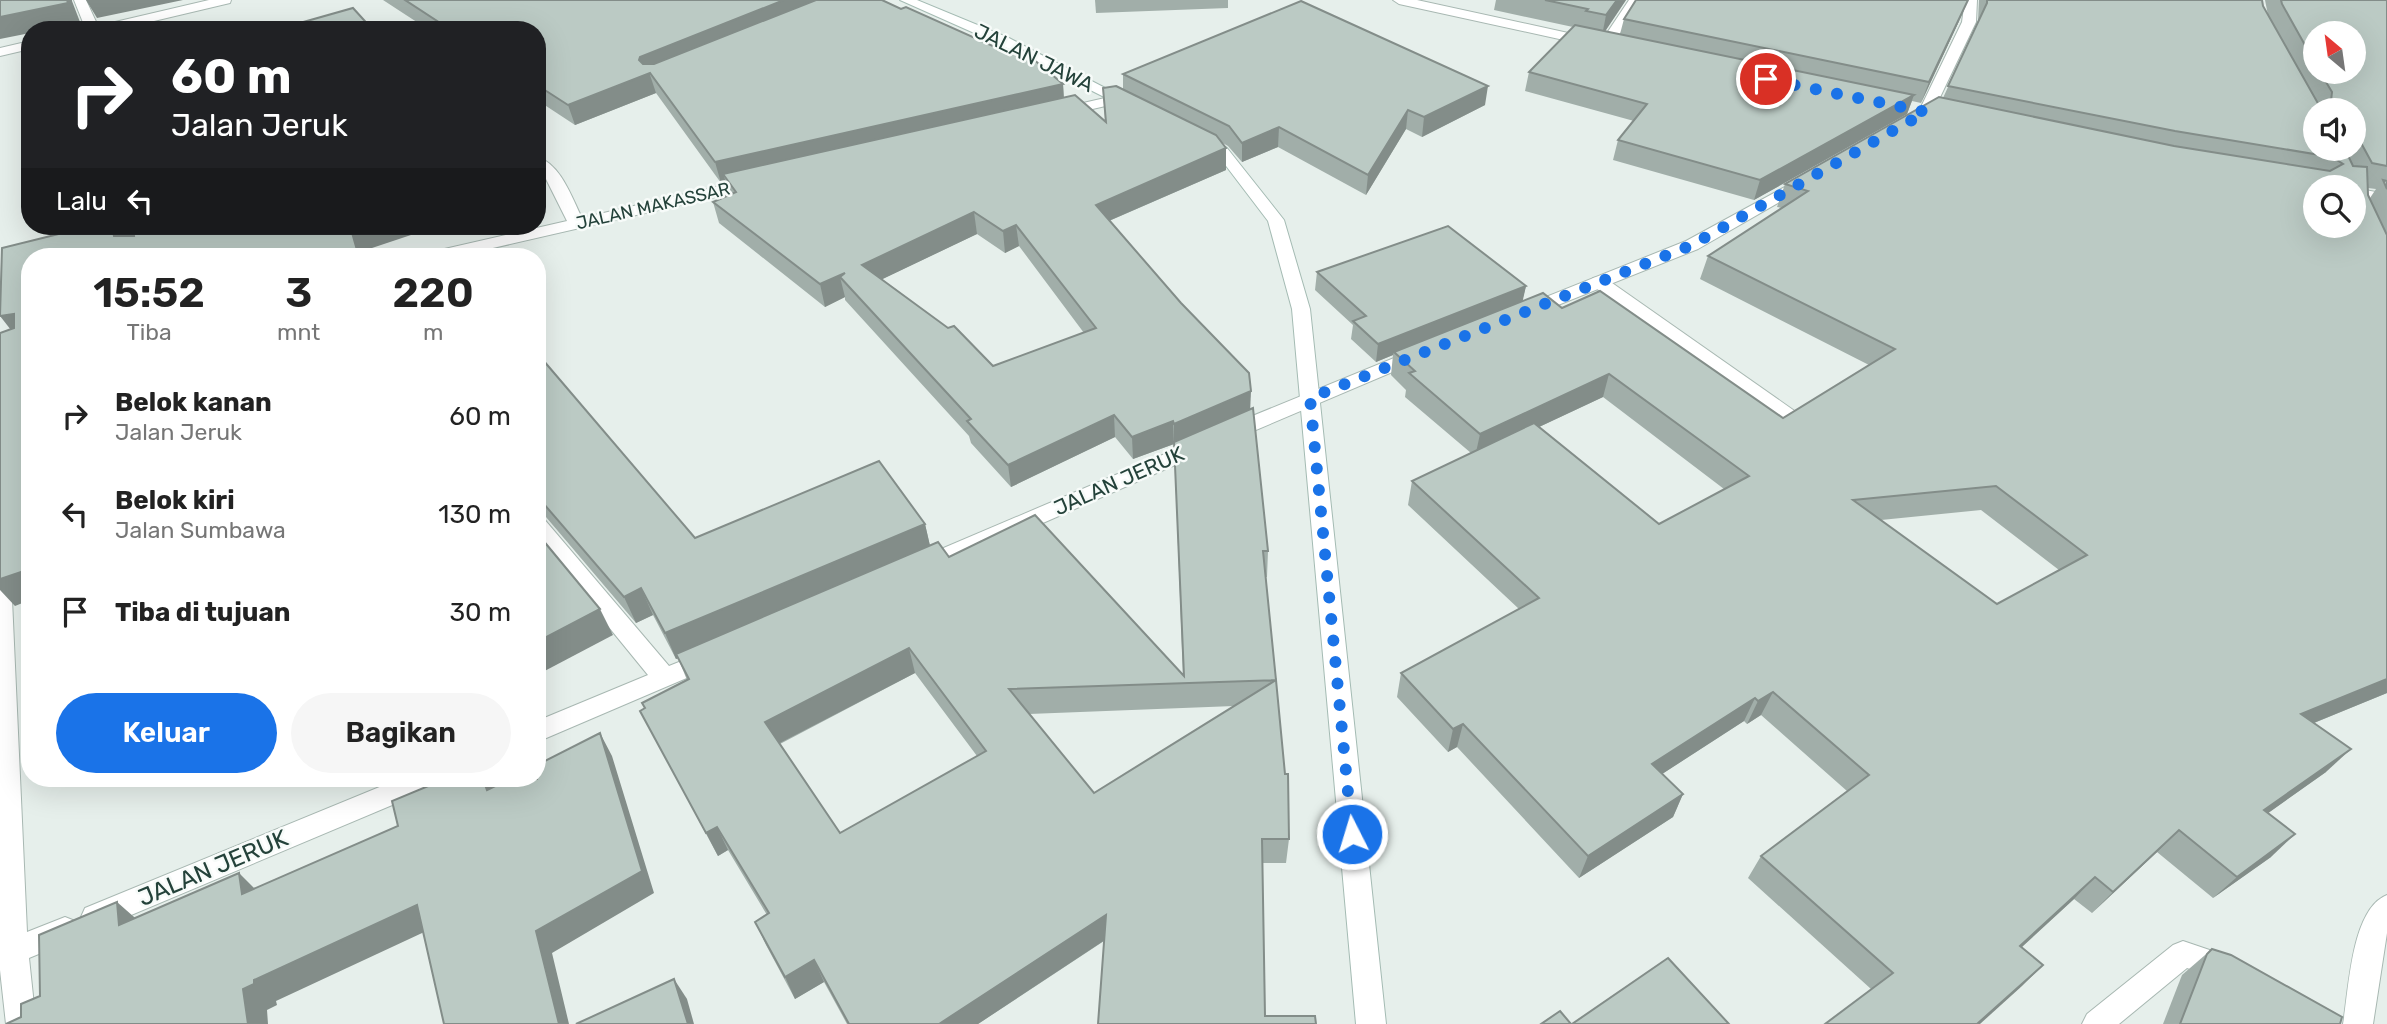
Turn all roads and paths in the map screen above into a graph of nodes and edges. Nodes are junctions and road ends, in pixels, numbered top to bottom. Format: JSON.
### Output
{"nodes":[{"id":1,"x":80,"y":0,"type":"edge"},
{"id":2,"x":225,"y":0,"type":"edge"},
{"id":3,"x":905,"y":0,"type":"edge"},
{"id":4,"x":1399,"y":0,"type":"edge"},
{"id":5,"x":1635,"y":0,"type":"edge"},
{"id":6,"x":1971,"y":0,"type":"edge"},
{"id":7,"x":90,"y":21,"type":"edge"},
{"id":8,"x":134,"y":21,"type":"edge"},
{"id":9,"x":21,"y":47,"type":"edge"},
{"id":10,"x":0,"y":52,"type":"edge"},
{"id":11,"x":1118,"y":99,"type":"junction"},
{"id":12,"x":1900,"y":106,"type":"edge"},
{"id":13,"x":1141,"y":111,"type":"edge"},
{"id":14,"x":1933,"y":113,"type":"junction"},
{"id":15,"x":1051,"y":115,"type":"edge"},
{"id":16,"x":1891,"y":132,"type":"edge"},
{"id":17,"x":1187,"y":134,"type":"edge"},
{"id":18,"x":546,"y":170,"type":"edge"},
{"id":19,"x":1821,"y":172,"type":"edge"},
{"id":20,"x":767,"y":180,"type":"edge"},
{"id":21,"x":2387,"y":199,"type":"edge"},
{"id":22,"x":2366,"y":200,"type":"edge"},
{"id":23,"x":578,"y":224,"type":"junction"},
{"id":24,"x":546,"y":231,"type":"edge"},
{"id":25,"x":530,"y":235,"type":"edge"},
{"id":26,"x":473,"y":248,"type":"edge"},
{"id":27,"x":1599,"y":282,"type":"junction"},
{"id":28,"x":1511,"y":318,"type":"edge"},
{"id":29,"x":1436,"y":348,"type":"edge"},
{"id":30,"x":1310,"y":398,"type":"junction"},
{"id":31,"x":1790,"y":417,"type":"edge"},
{"id":32,"x":546,"y":535,"type":"edge"},
{"id":33,"x":905,"y":574,"type":"edge"},
{"id":34,"x":0,"y":577,"type":"edge"},
{"id":35,"x":729,"y":651,"type":"edge"},
{"id":36,"x":666,"y":678,"type":"junction"},
{"id":37,"x":546,"y":728,"type":"edge"},
{"id":38,"x":407,"y":787,"type":"edge"},
{"id":39,"x":2387,"y":908,"type":"edge"},
{"id":40,"x":7,"y":954,"type":"edge"},
{"id":41,"x":2255,"y":979,"type":"edge"},
{"id":42,"x":21,"y":1024,"type":"edge"},
{"id":43,"x":1371,"y":1024,"type":"edge"},
{"id":44,"x":2097,"y":1024,"type":"edge"},
{"id":45,"x":2358,"y":1024,"type":"edge"}],
"edges":[{"from":1,"to":7,"type":"street"},
{"from":2,"to":8,"type":"street"},
{"from":3,"to":11,"type":"street","name":"JALAN JAWA"},
{"from":4,"to":5,"type":"street"},
{"from":6,"to":14,"type":"street"},
{"from":9,"to":10,"type":"street"},
{"from":11,"to":13,"type":"street","name":"JALAN JAWA"},
{"from":11,"to":15,"type":"street"},
{"from":12,"to":14,"type":"street"},
{"from":14,"to":16,"type":"street"},
{"from":17,"to":30,"type":"street"},
{"from":18,"to":23,"type":"street"},
{"from":19,"to":27,"type":"street"},
{"from":20,"to":23,"type":"street","name":"JALAN MAKASSAR"},
{"from":21,"to":22,"type":"street"},
{"from":23,"to":24,"type":"street","name":"JALAN MAKASSAR"},
{"from":25,"to":26,"type":"street","name":"JALAN MAKASSAR"},
{"from":27,"to":28,"type":"street"},
{"from":27,"to":31,"type":"street"},
{"from":29,"to":30,"type":"street","name":"JALAN JERUK"},
{"from":30,"to":33,"type":"street","name":"JALAN JERUK"},
{"from":30,"to":43,"type":"street"},
{"from":32,"to":36,"type":"street"},
{"from":34,"to":40,"type":"street"},
{"from":35,"to":36,"type":"street"},
{"from":36,"to":37,"type":"street"},
{"from":38,"to":40,"type":"street","name":"JALAN JERUK"},
{"from":39,"to":45,"type":"street"},
{"from":40,"to":42,"type":"street"},
{"from":41,"to":44,"type":"street"}]}
